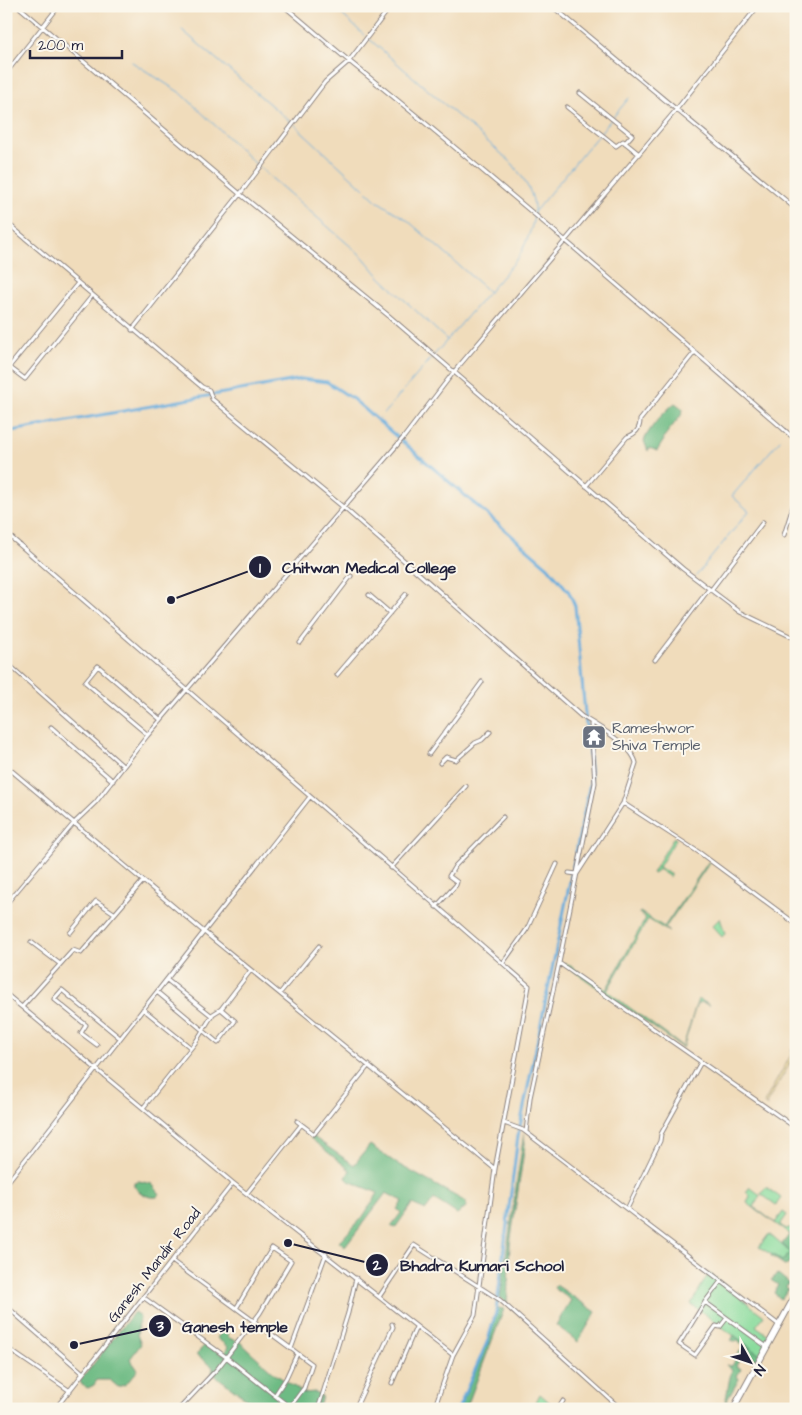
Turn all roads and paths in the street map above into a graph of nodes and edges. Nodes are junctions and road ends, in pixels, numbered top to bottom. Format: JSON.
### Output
{"nodes":[{"id":1,"x":18,"y":6,"type":"edge"},
{"id":2,"x":59,"y":6,"type":"edge"},
{"id":3,"x":284,"y":6,"type":"edge"},
{"id":4,"x":391,"y":6,"type":"edge"},
{"id":5,"x":552,"y":6,"type":"edge"},
{"id":6,"x":758,"y":6,"type":"edge"},
{"id":7,"x":43,"y":26,"type":"junction"},
{"id":8,"x":348,"y":61,"type":"junction"},
{"id":9,"x":6,"y":73,"type":"edge"},
{"id":10,"x":580,"y":92,"type":"dead end"},
{"id":11,"x":567,"y":107,"type":"dead end"},
{"id":12,"x":676,"y":110,"type":"junction"},
{"id":13,"x":625,"y":143,"type":"junction"},
{"id":14,"x":639,"y":154,"type":"junction"},
{"id":15,"x":240,"y":194,"type":"junction"},
{"id":16,"x":796,"y":208,"type":"edge"},
{"id":17,"x":6,"y":222,"type":"edge"},
{"id":18,"x":565,"y":240,"type":"junction"},
{"id":19,"x":78,"y":283,"type":"junction"},
{"id":20,"x":92,"y":296,"type":"junction"},
{"id":21,"x":132,"y":330,"type":"junction"},
{"id":22,"x":694,"y":353,"type":"junction"},
{"id":23,"x":453,"y":373,"type":"junction"},
{"id":24,"x":796,"y":440,"type":"edge"},
{"id":25,"x":586,"y":486,"type":"junction"},
{"id":26,"x":796,"y":496,"type":"edge"},
{"id":27,"x":343,"y":507,"type":"junction"},
{"id":28,"x":762,"y":522,"type":"dead end"},
{"id":29,"x":6,"y":533,"type":"edge"},
{"id":30,"x":784,"y":535,"type":"dead end"},
{"id":31,"x":351,"y":576,"type":"dead end"},
{"id":32,"x":710,"y":590,"type":"junction"},
{"id":33,"x":406,"y":594,"type":"dead end"},
{"id":34,"x":369,"y":595,"type":"dead end"},
{"id":35,"x":390,"y":613,"type":"junction"},
{"id":36,"x":796,"y":639,"type":"edge"},
{"id":37,"x":300,"y":643,"type":"dead end"},
{"id":38,"x":655,"y":660,"type":"dead end"},
{"id":39,"x":6,"y":662,"type":"edge"},
{"id":40,"x":338,"y":675,"type":"dead end"},
{"id":41,"x":482,"y":682,"type":"dead end"},
{"id":42,"x":187,"y":692,"type":"junction"},
{"id":43,"x":161,"y":720,"type":"junction"},
{"id":44,"x":590,"y":722,"type":"junction"},
{"id":45,"x":51,"y":727,"type":"dead end"},
{"id":46,"x":490,"y":732,"type":"dead end"},
{"id":47,"x":148,"y":735,"type":"junction"},
{"id":48,"x":429,"y":754,"type":"dead end"},
{"id":49,"x":440,"y":763,"type":"dead end"},
{"id":50,"x":6,"y":766,"type":"edge"},
{"id":51,"x":123,"y":766,"type":"junction"},
{"id":52,"x":113,"y":781,"type":"junction"},
{"id":53,"x":466,"y":786,"type":"dead end"},
{"id":54,"x":309,"y":798,"type":"junction"},
{"id":55,"x":623,"y":803,"type":"junction"},
{"id":56,"x":503,"y":817,"type":"dead end"},
{"id":57,"x":74,"y":823,"type":"junction"},
{"id":58,"x":557,"y":864,"type":"dead end"},
{"id":59,"x":391,"y":868,"type":"junction"},
{"id":60,"x":569,"y":873,"type":"dead end"},
{"id":61,"x":576,"y":874,"type":"junction"},
{"id":62,"x":143,"y":881,"type":"junction"},
{"id":63,"x":6,"y":904,"type":"edge"},
{"id":64,"x":436,"y":907,"type":"junction"},
{"id":65,"x":114,"y":913,"type":"junction"},
{"id":66,"x":796,"y":924,"type":"edge"},
{"id":67,"x":203,"y":931,"type":"junction"},
{"id":68,"x":70,"y":933,"type":"dead end"},
{"id":69,"x":31,"y":942,"type":"dead end"},
{"id":70,"x":319,"y":946,"type":"dead end"},
{"id":71,"x":503,"y":963,"type":"junction"},
{"id":72,"x":60,"y":964,"type":"junction"},
{"id":73,"x":560,"y":964,"type":"junction"},
{"id":74,"x":251,"y":970,"type":"junction"},
{"id":75,"x":167,"y":980,"type":"junction"},
{"id":76,"x":157,"y":992,"type":"junction"},
{"id":77,"x":280,"y":993,"type":"junction"},
{"id":78,"x":6,"y":994,"type":"edge"},
{"id":79,"x":22,"y":1007,"type":"junction"},
{"id":80,"x":221,"y":1009,"type":"junction"},
{"id":81,"x":143,"y":1010,"type":"junction"},
{"id":82,"x":212,"y":1016,"type":"junction"},
{"id":83,"x":202,"y":1031,"type":"junction"},
{"id":84,"x":120,"y":1038,"type":"junction"},
{"id":85,"x":97,"y":1045,"type":"dead end"},
{"id":86,"x":191,"y":1048,"type":"junction"},
{"id":87,"x":701,"y":1062,"type":"junction"},
{"id":88,"x":369,"y":1065,"type":"junction"},
{"id":89,"x":96,"y":1070,"type":"junction"},
{"id":90,"x":143,"y":1108,"type":"junction"},
{"id":91,"x":297,"y":1121,"type":"dead end"},
{"id":92,"x":504,"y":1123,"type":"junction"},
{"id":93,"x":301,"y":1124,"type":"junction"},
{"id":94,"x":796,"y":1128,"type":"edge"},
{"id":95,"x":524,"y":1131,"type":"junction"},
{"id":96,"x":495,"y":1169,"type":"junction"},
{"id":97,"x":233,"y":1183,"type":"junction"},
{"id":98,"x":6,"y":1184,"type":"edge"},
{"id":99,"x":247,"y":1193,"type":"junction"},
{"id":100,"x":627,"y":1209,"type":"junction"},
{"id":101,"x":326,"y":1254,"type":"junction"},
{"id":102,"x":172,"y":1261,"type":"junction"},
{"id":103,"x":356,"y":1278,"type":"junction"},
{"id":104,"x":721,"y":1281,"type":"junction"},
{"id":105,"x":480,"y":1286,"type":"junction"},
{"id":106,"x":796,"y":1294,"type":"edge"},
{"id":107,"x":143,"y":1297,"type":"junction"},
{"id":108,"x":379,"y":1297,"type":"junction"},
{"id":109,"x":705,"y":1302,"type":"junction"},
{"id":110,"x":237,"y":1307,"type":"junction"},
{"id":111,"x":7,"y":1308,"type":"edge"},
{"id":112,"x":727,"y":1318,"type":"junction"},
{"id":113,"x":254,"y":1320,"type":"junction"},
{"id":114,"x":392,"y":1324,"type":"dead end"},
{"id":115,"x":779,"y":1325,"type":"junction"},
{"id":116,"x":416,"y":1327,"type":"junction"},
{"id":117,"x":767,"y":1347,"type":"junction"},
{"id":118,"x":290,"y":1348,"type":"junction"},
{"id":119,"x":10,"y":1350,"type":"dead end"},
{"id":120,"x":297,"y":1354,"type":"junction"},
{"id":121,"x":453,"y":1355,"type":"junction"},
{"id":122,"x":226,"y":1357,"type":"junction"},
{"id":123,"x":84,"y":1373,"type":"junction"},
{"id":124,"x":392,"y":1383,"type":"dead end"},
{"id":125,"x":70,"y":1391,"type":"junction"},
{"id":126,"x":275,"y":1395,"type":"junction"},
{"id":127,"x":563,"y":1401,"type":"dead end"},
{"id":128,"x":59,"y":1404,"type":"junction"},
{"id":129,"x":291,"y":1408,"type":"edge"},
{"id":130,"x":55,"y":1409,"type":"edge"},
{"id":131,"x":65,"y":1409,"type":"edge"},
{"id":132,"x":178,"y":1409,"type":"edge"},
{"id":133,"x":318,"y":1409,"type":"edge"},
{"id":134,"x":355,"y":1409,"type":"edge"},
{"id":135,"x":434,"y":1409,"type":"edge"},
{"id":136,"x":558,"y":1409,"type":"edge"},
{"id":137,"x":621,"y":1409,"type":"edge"},
{"id":138,"x":734,"y":1409,"type":"edge"}],
"edges":[{"from":1,"to":7,"type":"street"},
{"from":2,"to":7,"type":"street"},
{"from":3,"to":8,"type":"street"},
{"from":4,"to":8,"type":"street"},
{"from":5,"to":12,"type":"street"},
{"from":6,"to":12,"type":"street"},
{"from":7,"to":9,"type":"street"},
{"from":7,"to":15,"type":"street"},
{"from":8,"to":15,"type":"street"},
{"from":8,"to":18,"type":"street"},
{"from":10,"to":13,"type":"street"},
{"from":11,"to":13,"type":"street"},
{"from":12,"to":14,"type":"street"},
{"from":12,"to":16,"type":"street"},
{"from":13,"to":14,"type":"street"},
{"from":14,"to":18,"type":"street"},
{"from":15,"to":21,"type":"street"},
{"from":15,"to":23,"type":"street"},
{"from":17,"to":19,"type":"street"},
{"from":18,"to":22,"type":"street"},
{"from":18,"to":23,"type":"street"},
{"from":19,"to":20,"type":"street"},
{"from":19,"to":20,"type":"street"},
{"from":20,"to":21,"type":"street"},
{"from":21,"to":27,"type":"street"},
{"from":22,"to":24,"type":"street"},
{"from":22,"to":25,"type":"street"},
{"from":23,"to":25,"type":"street"},
{"from":23,"to":27,"type":"street"},
{"from":25,"to":32,"type":"street"},
{"from":26,"to":30,"type":"street"},
{"from":27,"to":42,"type":"street"},
{"from":27,"to":44,"type":"street"},
{"from":28,"to":32,"type":"street"},
{"from":29,"to":42,"type":"street"},
{"from":31,"to":37,"type":"street"},
{"from":32,"to":36,"type":"street"},
{"from":32,"to":38,"type":"street"},
{"from":33,"to":35,"type":"street"},
{"from":34,"to":35,"type":"street"},
{"from":35,"to":40,"type":"street"},
{"from":39,"to":51,"type":"street"},
{"from":41,"to":48,"type":"street"},
{"from":42,"to":43,"type":"street"},
{"from":42,"to":54,"type":"street"},
{"from":43,"to":47,"type":"street"},
{"from":43,"to":47,"type":"street"},
{"from":44,"to":55,"type":"street"},
{"from":44,"to":61,"type":"street"},
{"from":45,"to":52,"type":"street"},
{"from":46,"to":49,"type":"street"},
{"from":47,"to":51,"type":"street"},
{"from":50,"to":57,"type":"street"},
{"from":51,"to":52,"type":"street"},
{"from":52,"to":57,"type":"street"},
{"from":53,"to":59,"type":"street"},
{"from":54,"to":59,"type":"street"},
{"from":54,"to":67,"type":"street"},
{"from":55,"to":61,"type":"street"},
{"from":55,"to":66,"type":"street"},
{"from":56,"to":64,"type":"street"},
{"from":57,"to":62,"type":"street"},
{"from":57,"to":63,"type":"street"},
{"from":58,"to":71,"type":"street"},
{"from":59,"to":64,"type":"street"},
{"from":60,"to":61,"type":"street"},
{"from":61,"to":73,"type":"street"},
{"from":62,"to":65,"type":"street"},
{"from":62,"to":67,"type":"street"},
{"from":64,"to":71,"type":"street"},
{"from":65,"to":68,"type":"street"},
{"from":65,"to":72,"type":"street"},
{"from":67,"to":74,"type":"street"},
{"from":67,"to":75,"type":"street"},
{"from":69,"to":72,"type":"street"},
{"from":70,"to":77,"type":"street"},
{"from":71,"to":92,"type":"street"},
{"from":72,"to":79,"type":"street"},
{"from":73,"to":87,"type":"street"},
{"from":73,"to":95,"type":"street"},
{"from":74,"to":77,"type":"street"},
{"from":74,"to":80,"type":"street"},
{"from":75,"to":76,"type":"street"},
{"from":75,"to":82,"type":"street"},
{"from":76,"to":81,"type":"street"},
{"from":76,"to":83,"type":"street"},
{"from":77,"to":88,"type":"street"},
{"from":78,"to":79,"type":"street"},
{"from":79,"to":89,"type":"street"},
{"from":80,"to":82,"type":"street"},
{"from":80,"to":83,"type":"street"},
{"from":81,"to":84,"type":"street"},
{"from":81,"to":86,"type":"street"},
{"from":82,"to":83,"type":"street"},
{"from":83,"to":86,"type":"street"},
{"from":84,"to":85,"type":"street"},
{"from":84,"to":89,"type":"street"},
{"from":86,"to":90,"type":"street"},
{"from":87,"to":94,"type":"street"},
{"from":87,"to":100,"type":"street"},
{"from":88,"to":93,"type":"street"},
{"from":88,"to":96,"type":"street"},
{"from":89,"to":90,"type":"street"},
{"from":89,"to":98,"type":"street"},
{"from":90,"to":97,"type":"street"},
{"from":91,"to":93,"type":"street"},
{"from":92,"to":95,"type":"street"},
{"from":92,"to":96,"type":"street"},
{"from":93,"to":99,"type":"street"},
{"from":95,"to":100,"type":"street"},
{"from":96,"to":105,"type":"street"},
{"from":97,"to":99,"type":"street"},
{"from":97,"to":102,"type":"street","name":"Ganesh Mandir Road"},
{"from":99,"to":101,"type":"street"},
{"from":100,"to":104,"type":"street"},
{"from":101,"to":103,"type":"street"},
{"from":101,"to":118,"type":"street"},
{"from":102,"to":107,"type":"street","name":"Ganesh Mandir Road"},
{"from":102,"to":110,"type":"street"},
{"from":103,"to":108,"type":"street"},
{"from":103,"to":133,"type":"street"},
{"from":104,"to":109,"type":"street"},
{"from":104,"to":115,"type":"street"},
{"from":105,"to":108,"type":"street"},
{"from":105,"to":121,"type":"street"},
{"from":105,"to":137,"type":"street"},
{"from":106,"to":115,"type":"main road"},
{"from":107,"to":122,"type":"street"},
{"from":107,"to":123,"type":"street","name":"Ganesh Mandir Road"},
{"from":108,"to":116,"type":"street"},
{"from":109,"to":112,"type":"street"},
{"from":109,"to":112,"type":"street"},
{"from":110,"to":113,"type":"street"},
{"from":110,"to":113,"type":"street"},
{"from":111,"to":123,"type":"street"},
{"from":112,"to":117,"type":"street"},
{"from":113,"to":118,"type":"street"},
{"from":113,"to":122,"type":"street"},
{"from":114,"to":134,"type":"street"},
{"from":115,"to":117,"type":"main road"},
{"from":116,"to":121,"type":"street"},
{"from":116,"to":124,"type":"street"},
{"from":117,"to":138,"type":"main road"},
{"from":118,"to":120,"type":"street"},
{"from":119,"to":125,"type":"street"},
{"from":120,"to":126,"type":"street"},
{"from":120,"to":129,"type":"street"},
{"from":121,"to":135,"type":"street"},
{"from":122,"to":126,"type":"street"},
{"from":122,"to":132,"type":"street"},
{"from":123,"to":125,"type":"street","name":"Ganesh Mandir Road"},
{"from":125,"to":128,"type":"street","name":"Ganesh Mandir Road"},
{"from":126,"to":129,"type":"street"},
{"from":127,"to":136,"type":"street"},
{"from":128,"to":130,"type":"street","name":"Ganesh Mandir Road"},
{"from":128,"to":131,"type":"street"}]}
